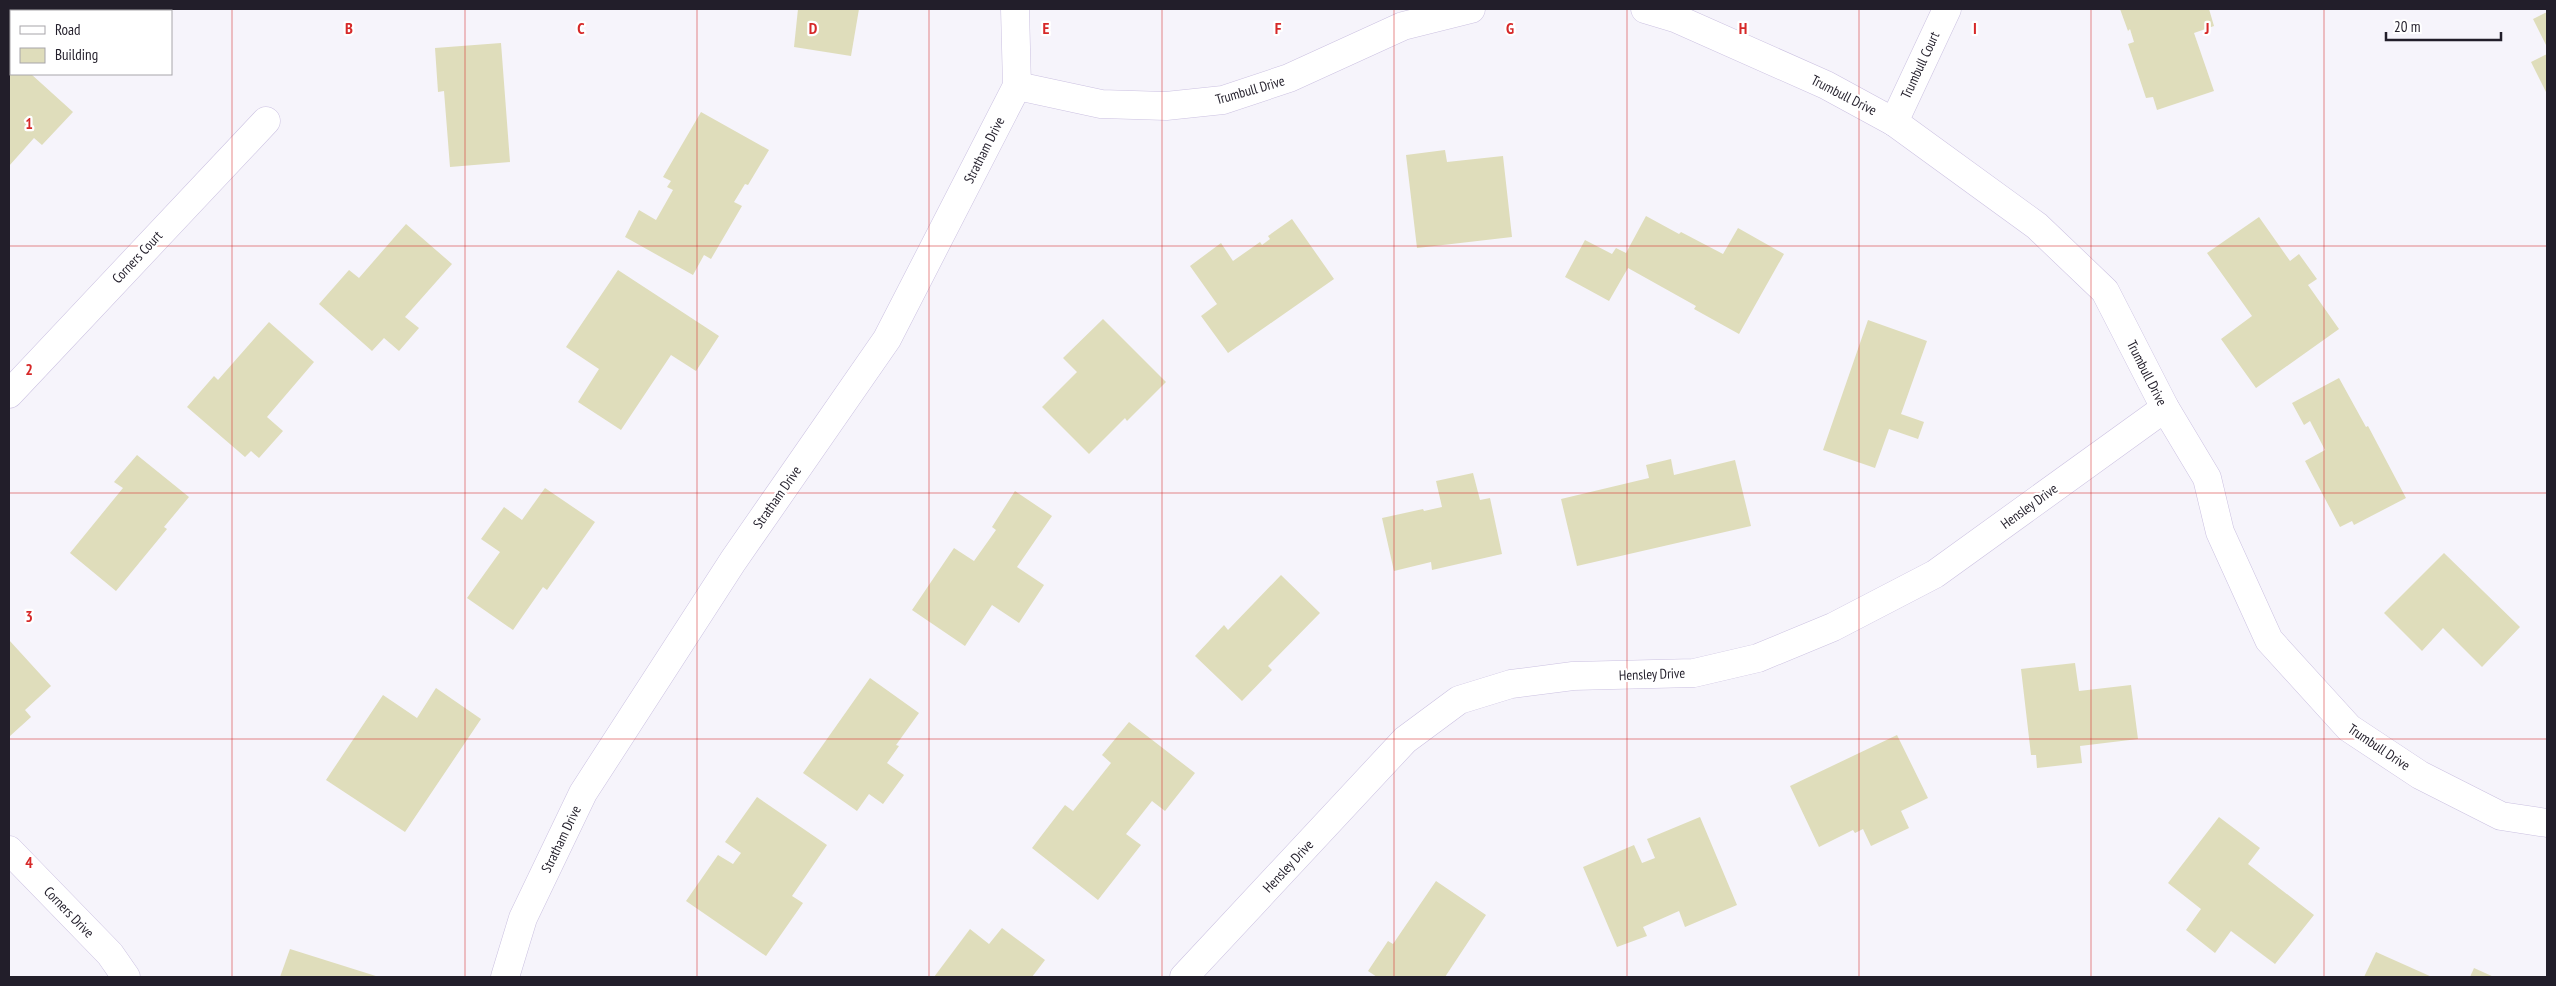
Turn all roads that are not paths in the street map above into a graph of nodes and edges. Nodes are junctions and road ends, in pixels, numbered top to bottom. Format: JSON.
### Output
{"nodes":[{"id":1,"x":1015,"y":9,"type":"edge"},
{"id":2,"x":1471,"y":9,"type":"edge"},
{"id":3,"x":1645,"y":9,"type":"edge"},
{"id":4,"x":1947,"y":9,"type":"edge"},
{"id":5,"x":1017,"y":86,"type":"junction"},
{"id":6,"x":266,"y":120,"type":"dead end"},
{"id":7,"x":1894,"y":122,"type":"junction"},
{"id":8,"x":9,"y":394,"type":"edge"},
{"id":9,"x":2165,"y":408,"type":"junction"},
{"id":10,"x":2547,"y":823,"type":"edge"},
{"id":11,"x":9,"y":850,"type":"edge"},
{"id":12,"x":126,"y":977,"type":"edge"},
{"id":13,"x":505,"y":977,"type":"edge"},
{"id":14,"x":1184,"y":977,"type":"edge"}],
"edges":[{"from":1,"to":5,"type":"street","name":"Stratham Drive"},
{"from":2,"to":5,"type":"street","name":"Trumbull Drive"},
{"from":3,"to":7,"type":"street","name":"Trumbull Drive"},
{"from":4,"to":7,"type":"street","name":"Trumbull Court"},
{"from":5,"to":13,"type":"street","name":"Stratham Drive"},
{"from":6,"to":8,"type":"street","name":"Corners Court"},
{"from":7,"to":9,"type":"street","name":"Trumbull Drive"},
{"from":9,"to":10,"type":"street","name":"Trumbull Drive"},
{"from":9,"to":14,"type":"street","name":"Hensley Drive"},
{"from":11,"to":12,"type":"street","name":"Corners Drive"}]}
